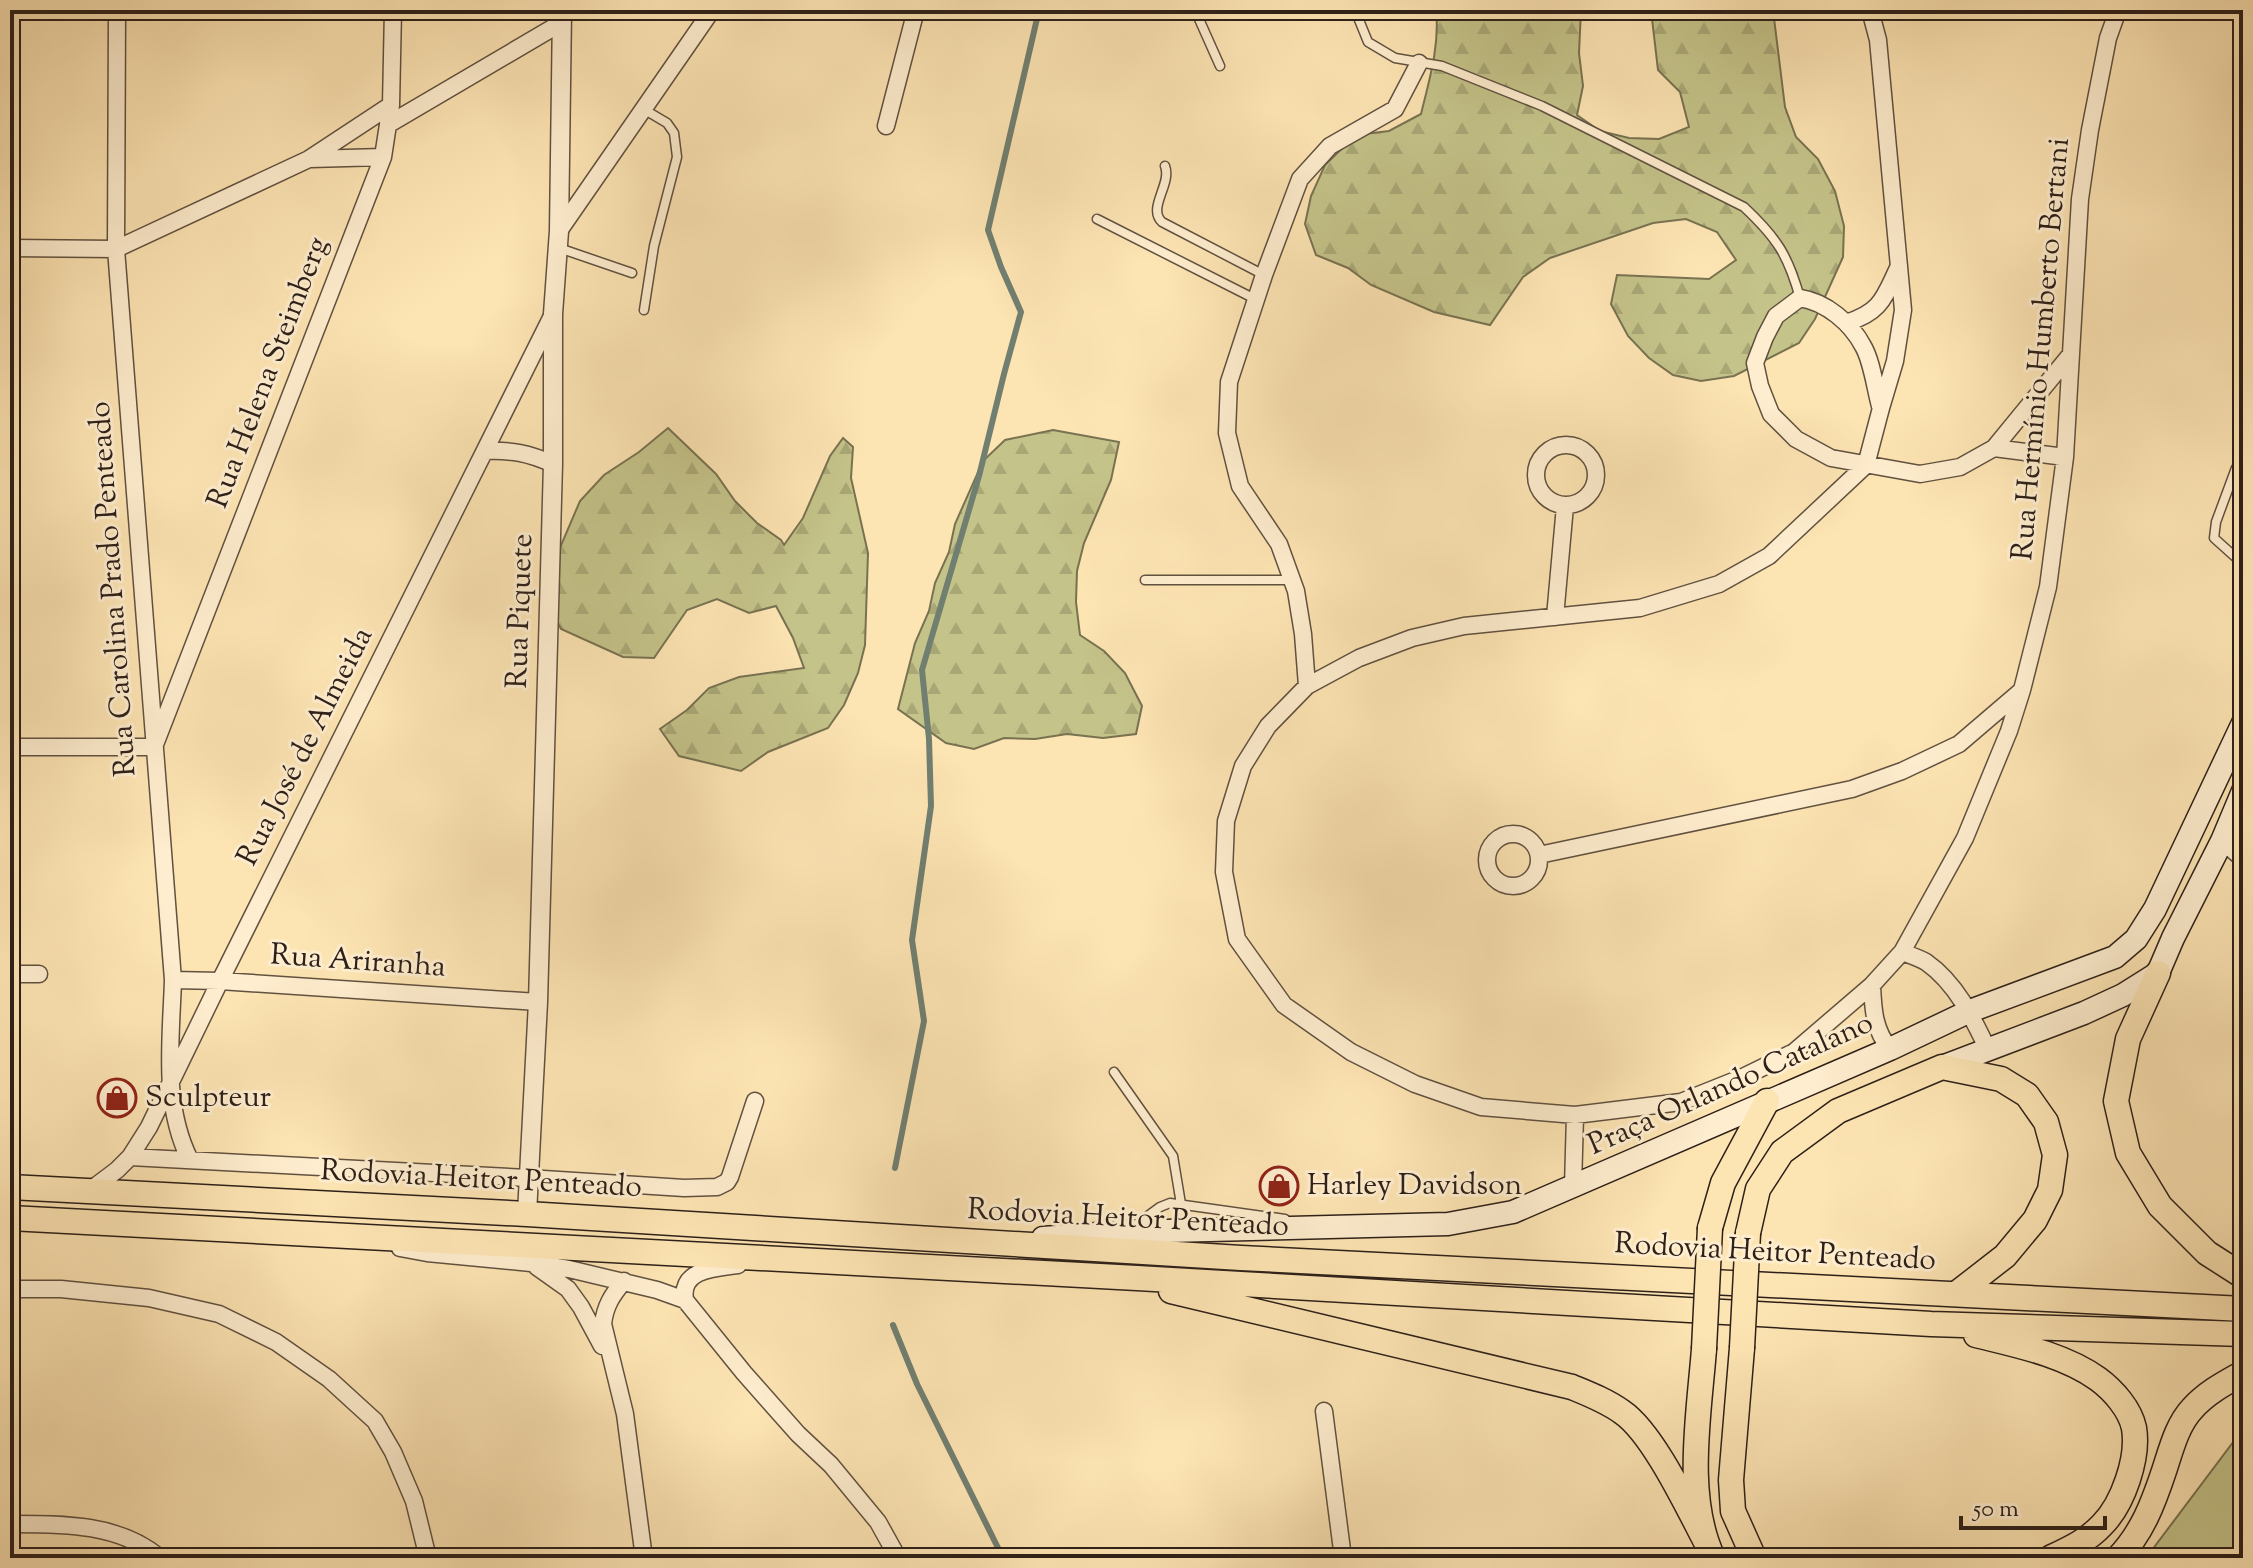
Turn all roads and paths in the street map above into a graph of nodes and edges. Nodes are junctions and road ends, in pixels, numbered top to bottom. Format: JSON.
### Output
{"nodes":[{"id":1,"x":117,"y":10,"type":"edge"},
{"id":2,"x":393,"y":10,"type":"edge"},
{"id":3,"x":712,"y":10,"type":"edge"},
{"id":4,"x":916,"y":10,"type":"edge"},
{"id":5,"x":1195,"y":10,"type":"edge"},
{"id":6,"x":1355,"y":10,"type":"edge"},
{"id":7,"x":1870,"y":10,"type":"edge"},
{"id":8,"x":2118,"y":10,"type":"edge"},
{"id":9,"x":561,"y":16,"type":"edge"},
{"id":10,"x":1419,"y":63,"type":"junction"},
{"id":11,"x":1220,"y":66,"type":"dead end"},
{"id":12,"x":391,"y":105,"type":"junction"},
{"id":13,"x":645,"y":110,"type":"junction"},
{"id":14,"x":389,"y":124,"type":"junction"},
{"id":15,"x":886,"y":126,"type":"dead end"},
{"id":16,"x":383,"y":157,"type":"junction"},
{"id":17,"x":309,"y":159,"type":"junction"},
{"id":18,"x":1165,"y":166,"type":"dead end"},
{"id":19,"x":1097,"y":219,"type":"dead end"},
{"id":20,"x":559,"y":239,"type":"junction"},
{"id":21,"x":10,"y":248,"type":"edge"},
{"id":22,"x":116,"y":249,"type":"junction"},
{"id":23,"x":1900,"y":264,"type":"junction"},
{"id":24,"x":632,"y":273,"type":"dead end"},
{"id":25,"x":1264,"y":275,"type":"junction"},
{"id":26,"x":1800,"y":298,"type":"junction"},
{"id":27,"x":1256,"y":300,"type":"junction"},
{"id":28,"x":644,"y":310,"type":"dead end"},
{"id":29,"x":553,"y":314,"type":"junction"},
{"id":30,"x":1846,"y":323,"type":"junction"},
{"id":31,"x":2071,"y":354,"type":"junction"},
{"id":32,"x":1881,"y":408,"type":"junction"},
{"id":33,"x":1994,"y":448,"type":"junction"},
{"id":34,"x":485,"y":451,"type":"junction"},
{"id":35,"x":2065,"y":457,"type":"junction"},
{"id":36,"x":553,"y":464,"type":"junction"},
{"id":37,"x":1866,"y":465,"type":"junction"},
{"id":38,"x":2236,"y":468,"type":"dead end"},
{"id":39,"x":1565,"y":506,"type":"dead end"},
{"id":40,"x":2243,"y":564,"type":"edge"},
{"id":41,"x":1145,"y":580,"type":"dead end"},
{"id":42,"x":1292,"y":580,"type":"junction"},
{"id":43,"x":1555,"y":617,"type":"junction"},
{"id":44,"x":1307,"y":686,"type":"junction"},
{"id":45,"x":2022,"y":690,"type":"junction"},
{"id":46,"x":2243,"y":723,"type":"edge"},
{"id":47,"x":10,"y":747,"type":"edge"},
{"id":48,"x":154,"y":747,"type":"junction"},
{"id":49,"x":2243,"y":791,"type":"edge"},
{"id":50,"x":2222,"y":841,"type":"junction"},
{"id":51,"x":1539,"y":855,"type":"dead end"},
{"id":52,"x":2243,"y":859,"type":"edge"},
{"id":53,"x":1925,"y":913,"type":"joint"},
{"id":54,"x":1902,"y":952,"type":"junction"},
{"id":55,"x":2158,"y":973,"type":"junction"},
{"id":56,"x":10,"y":974,"type":"edge"},
{"id":57,"x":39,"y":974,"type":"dead end"},
{"id":58,"x":173,"y":980,"type":"junction"},
{"id":59,"x":220,"y":981,"type":"junction"},
{"id":60,"x":1872,"y":985,"type":"junction"},
{"id":61,"x":538,"y":1002,"type":"junction"},
{"id":62,"x":1970,"y":1011,"type":"junction"},
{"id":63,"x":1890,"y":1049,"type":"junction"},
{"id":64,"x":1988,"y":1050,"type":"junction"},
{"id":65,"x":1942,"y":1067,"type":"junction"},
{"id":66,"x":1114,"y":1072,"type":"dead end"},
{"id":67,"x":170,"y":1088,"type":"junction"},
{"id":68,"x":755,"y":1101,"type":"dead end"},
{"id":69,"x":1767,"y":1101,"type":"junction"},
{"id":70,"x":1575,"y":1115,"type":"junction"},
{"id":71,"x":130,"y":1157,"type":"junction"},
{"id":72,"x":190,"y":1160,"type":"junction"},
{"id":73,"x":528,"y":1178,"type":"junction"},
{"id":74,"x":10,"y":1187,"type":"edge"},
{"id":75,"x":1573,"y":1187,"type":"junction"},
{"id":76,"x":89,"y":1191,"type":"junction"},
{"id":77,"x":1181,"y":1204,"type":"junction"},
{"id":78,"x":527,"y":1214,"type":"junction"},
{"id":79,"x":10,"y":1218,"type":"edge"},
{"id":80,"x":1333,"y":1225,"type":"junction"},
{"id":81,"x":1126,"y":1232,"type":"junction"},
{"id":82,"x":361,"y":1236,"type":"junction"},
{"id":83,"x":978,"y":1242,"type":"junction"},
{"id":84,"x":774,"y":1259,"type":"junction"},
{"id":85,"x":531,"y":1263,"type":"junction"},
{"id":86,"x":2243,"y":1276,"type":"edge"},
{"id":87,"x":1111,"y":1277,"type":"junction"},
{"id":88,"x":624,"y":1281,"type":"junction"},
{"id":89,"x":10,"y":1289,"type":"edge"},
{"id":90,"x":1956,"y":1294,"type":"junction"},
{"id":91,"x":685,"y":1300,"type":"junction"},
{"id":92,"x":2243,"y":1309,"type":"edge"},
{"id":93,"x":1931,"y":1324,"type":"junction"},
{"id":94,"x":2243,"y":1334,"type":"edge"},
{"id":95,"x":615,"y":1372,"type":"junction"},
{"id":96,"x":2243,"y":1373,"type":"edge"},
{"id":97,"x":1324,"y":1411,"type":"dead end"},
{"id":98,"x":10,"y":1524,"type":"edge"},
{"id":99,"x":1710,"y":1550,"type":"edge"},
{"id":100,"x":160,"y":1558,"type":"edge"},
{"id":101,"x":428,"y":1558,"type":"edge"},
{"id":102,"x":644,"y":1558,"type":"edge"},
{"id":103,"x":898,"y":1558,"type":"edge"},
{"id":104,"x":1343,"y":1558,"type":"edge"},
{"id":105,"x":1754,"y":1558,"type":"edge"},
{"id":106,"x":2050,"y":1558,"type":"edge"},
{"id":107,"x":2118,"y":1558,"type":"edge"}],
"edges":[{"from":1,"to":22,"type":"street","name":"Rua Carolina Prado Penteado"},
{"from":2,"to":12,"type":"street","name":"Rua Helena Steimberg"},
{"from":3,"to":13,"type":"street"},
{"from":4,"to":15,"type":"street"},
{"from":5,"to":11,"type":"lane"},
{"from":6,"to":10,"type":"lane"},
{"from":7,"to":23,"type":"street"},
{"from":8,"to":31,"type":"street","name":"Rua Hermínio Humberto Bertani"},
{"from":9,"to":14,"type":"street"},
{"from":9,"to":20,"type":"street","name":"Rua Piquete"},
{"from":10,"to":25,"type":"street"},
{"from":10,"to":26,"type":"lane"},
{"from":12,"to":14,"type":"street","name":"Rua Helena Steimberg"},
{"from":12,"to":17,"type":"street"},
{"from":13,"to":20,"type":"street"},
{"from":13,"to":28,"type":"lane"},
{"from":14,"to":16,"type":"street","name":"Rua Helena Steimberg"},
{"from":16,"to":17,"type":"street"},
{"from":16,"to":48,"type":"street","name":"Rua Helena Steimberg"},
{"from":17,"to":22,"type":"street"},
{"from":18,"to":25,"type":"lane"},
{"from":19,"to":27,"type":"lane"},
{"from":20,"to":24,"type":"lane"},
{"from":20,"to":29,"type":"street","name":"Rua Piquete"},
{"from":21,"to":22,"type":"street"},
{"from":22,"to":48,"type":"street","name":"Rua Carolina Prado Penteado"},
{"from":23,"to":30,"type":"street"},
{"from":23,"to":32,"type":"street"},
{"from":25,"to":27,"type":"street"},
{"from":26,"to":30,"type":"street"},
{"from":26,"to":37,"type":"street"},
{"from":27,"to":42,"type":"street"},
{"from":29,"to":34,"type":"street","name":"Rua José de Almeida"},
{"from":29,"to":36,"type":"street","name":"Rua Piquete"},
{"from":30,"to":32,"type":"street"},
{"from":31,"to":33,"type":"street"},
{"from":31,"to":35,"type":"street","name":"Rua Hermínio Humberto Bertani"},
{"from":32,"to":37,"type":"street"},
{"from":33,"to":35,"type":"street"},
{"from":33,"to":37,"type":"street"},
{"from":34,"to":36,"type":"street"},
{"from":34,"to":59,"type":"street","name":"Rua José de Almeida"},
{"from":35,"to":45,"type":"street","name":"Rua Hermínio Humberto Bertani"},
{"from":36,"to":61,"type":"street","name":"Rua Piquete"},
{"from":37,"to":43,"type":"street"},
{"from":38,"to":40,"type":"lane"},
{"from":39,"to":43,"type":"street"},
{"from":41,"to":42,"type":"lane"},
{"from":42,"to":44,"type":"street"},
{"from":43,"to":44,"type":"street"},
{"from":44,"to":70,"type":"street"},
{"from":45,"to":51,"type":"street"},
{"from":45,"to":53,"type":"street","name":"Rua Hermínio Humberto Bertani"},
{"from":46,"to":62,"type":"main road","name":"Praça Orlando Catalano"},
{"from":47,"to":48,"type":"street"},
{"from":48,"to":58,"type":"street","name":"Rua Carolina Prado Penteado"},
{"from":49,"to":50,"type":"main road"},
{"from":50,"to":52,"type":"street"},
{"from":50,"to":55,"type":"main road"},
{"from":53,"to":54,"type":"street","name":"Praça Orlando Catalano"},
{"from":54,"to":60,"type":"street","name":"Praça Orlando Catalano"},
{"from":54,"to":62,"type":"street"},
{"from":55,"to":64,"type":"main road"},
{"from":55,"to":86,"type":"main road"},
{"from":56,"to":57,"type":"street"},
{"from":58,"to":59,"type":"street","name":"Rua Ariranha"},
{"from":58,"to":67,"type":"street","name":"Rua Carolina Prado Penteado"},
{"from":59,"to":61,"type":"street","name":"Rua Ariranha"},
{"from":59,"to":67,"type":"street","name":"Rua José de Almeida"},
{"from":60,"to":63,"type":"street"},
{"from":60,"to":70,"type":"street","name":"Praça Orlando Catalano"},
{"from":61,"to":73,"type":"street","name":"Rua Piquete"},
{"from":62,"to":63,"type":"main road","name":"Praça Orlando Catalano"},
{"from":62,"to":64,"type":"street"},
{"from":63,"to":69,"type":"main road","name":"Praça Orlando Catalano"},
{"from":64,"to":65,"type":"main road"},
{"from":65,"to":90,"type":"main road"},
{"from":65,"to":105,"type":"main road","bridge":true},
{"from":66,"to":77,"type":"lane"},
{"from":67,"to":71,"type":"street","name":"Rua José de Almeida"},
{"from":67,"to":72,"type":"street","name":"Rua Carolina Prado Penteado"},
{"from":68,"to":73,"type":"street"},
{"from":69,"to":75,"type":"main road","name":"Praça Orlando Catalano"},
{"from":69,"to":99,"type":"main road","bridge":true},
{"from":70,"to":75,"type":"street","name":"Praça Orlando Catalano"},
{"from":71,"to":72,"type":"street"},
{"from":71,"to":76,"type":"street","name":"Rua José de Almeida"},
{"from":72,"to":73,"type":"street"},
{"from":73,"to":78,"type":"street","name":"Rua Piquete"},
{"from":74,"to":76,"type":"main road","name":"Rodovia Heitor Penteado"},
{"from":75,"to":80,"type":"main road"},
{"from":76,"to":78,"type":"main road","name":"Rodovia Heitor Penteado"},
{"from":77,"to":80,"type":"lane"},
{"from":77,"to":81,"type":"lane"},
{"from":78,"to":83,"type":"main road","name":"Rodovia Heitor Penteado"},
{"from":79,"to":82,"type":"main road","name":"Rodovia Heitor Penteado"},
{"from":80,"to":81,"type":"main road"},
{"from":81,"to":83,"type":"main road"},
{"from":82,"to":84,"type":"main road","name":"Rodovia Heitor Penteado"},
{"from":82,"to":85,"type":"street"},
{"from":83,"to":90,"type":"main road","name":"Rodovia Heitor Penteado"},
{"from":84,"to":87,"type":"main road","name":"Rodovia Heitor Penteado"},
{"from":84,"to":91,"type":"street"},
{"from":85,"to":88,"type":"street"},
{"from":85,"to":95,"type":"street"},
{"from":87,"to":93,"type":"main road","name":"Rodovia Heitor Penteado"},
{"from":87,"to":99,"type":"main road"},
{"from":88,"to":91,"type":"street"},
{"from":88,"to":95,"type":"street"},
{"from":89,"to":101,"type":"street"},
{"from":90,"to":92,"type":"main road","name":"Rodovia Heitor Penteado"},
{"from":91,"to":103,"type":"street"},
{"from":93,"to":94,"type":"main road","name":"Rodovia Heitor Penteado"},
{"from":93,"to":106,"type":"main road"},
{"from":95,"to":102,"type":"street"},
{"from":96,"to":107,"type":"main road"},
{"from":97,"to":104,"type":"street"},
{"from":98,"to":100,"type":"street"}]}
